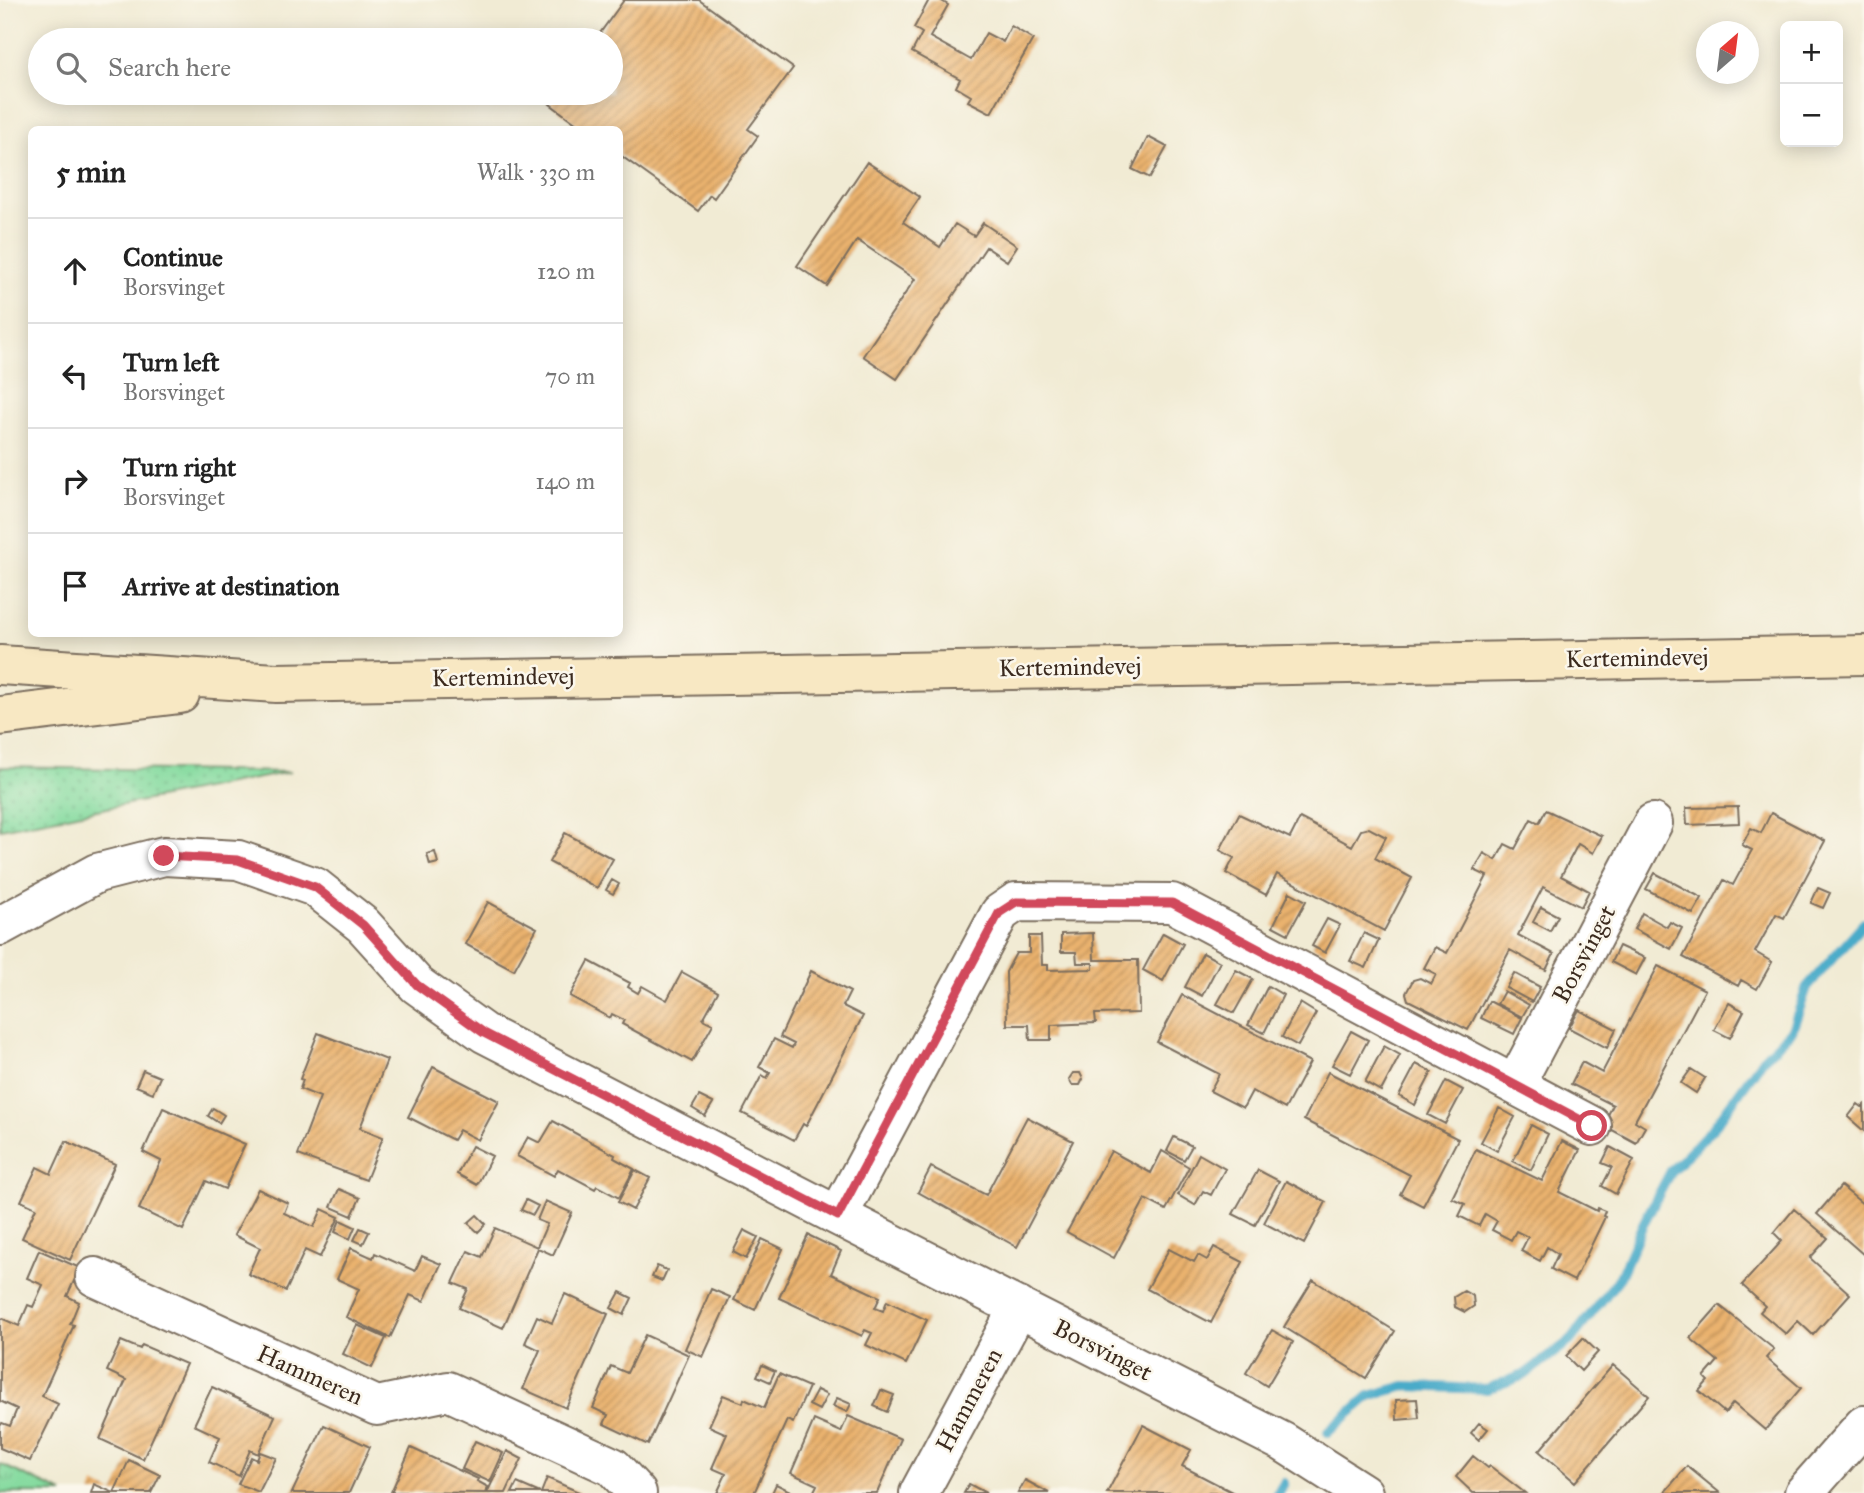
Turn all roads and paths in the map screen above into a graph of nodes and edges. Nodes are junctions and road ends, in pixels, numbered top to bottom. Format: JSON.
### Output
{"nodes":[{"id":1,"x":1864,"y":655,"type":"edge"},
{"id":2,"x":0,"y":665,"type":"edge"},
{"id":3,"x":276,"y":683,"type":"junction"},
{"id":4,"x":0,"y":716,"type":"edge"},
{"id":5,"x":1653,"y":823,"type":"dead end"},
{"id":6,"x":3,"y":926,"type":"edge"},
{"id":7,"x":1515,"y":1085,"type":"junction"},
{"id":8,"x":1592,"y":1126,"type":"dead end"},
{"id":9,"x":838,"y":1216,"type":"junction"},
{"id":10,"x":95,"y":1277,"type":"dead end"},
{"id":11,"x":1019,"y":1307,"type":"junction"},
{"id":12,"x":1864,"y":1424,"type":"edge"},
{"id":13,"x":638,"y":1493,"type":"edge"},
{"id":14,"x":919,"y":1493,"type":"edge"},
{"id":15,"x":1363,"y":1493,"type":"edge"},
{"id":16,"x":1804,"y":1493,"type":"edge"}],
"edges":[{"from":1,"to":3,"type":"main road","name":"Kertemindevej"},
{"from":2,"to":3,"type":"main road","name":"Kertemindevej"},
{"from":3,"to":4,"type":"main road","name":"Kertemindevej"},
{"from":5,"to":7,"type":"street","name":"Borsvinget"},
{"from":6,"to":9,"type":"street","name":"Borsvinget"},
{"from":7,"to":8,"type":"street"},
{"from":7,"to":9,"type":"street"},
{"from":9,"to":11,"type":"street","name":"Borsvinget"},
{"from":10,"to":13,"type":"street","name":"Hammeren"},
{"from":11,"to":14,"type":"street","name":"Hammeren"},
{"from":11,"to":15,"type":"street","name":"Borsvinget"},
{"from":12,"to":16,"type":"street"}]}
